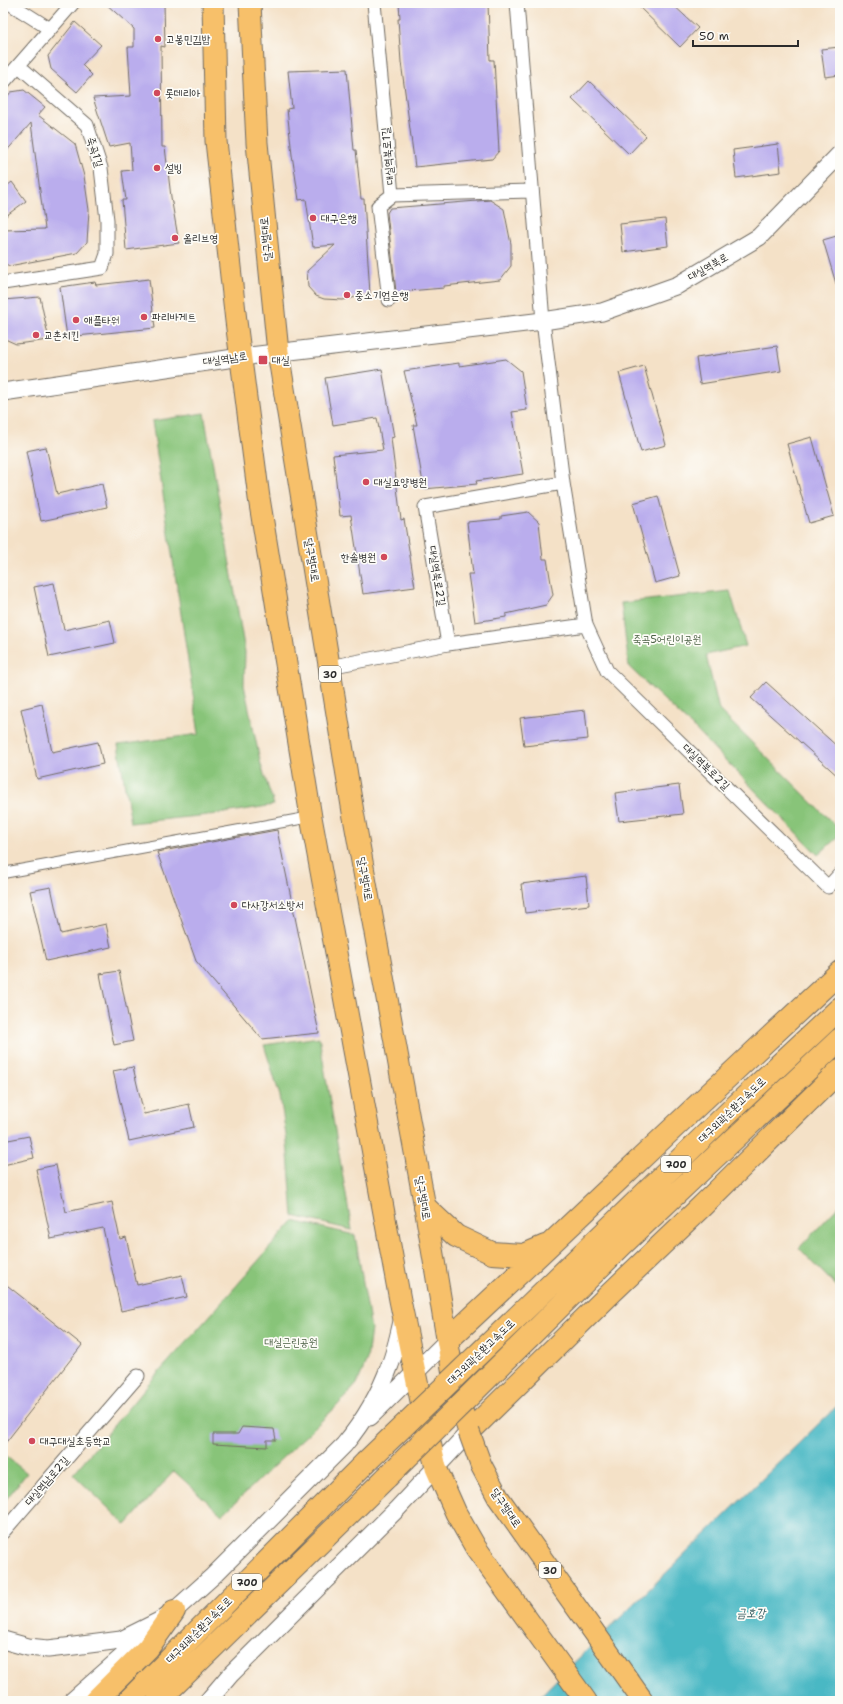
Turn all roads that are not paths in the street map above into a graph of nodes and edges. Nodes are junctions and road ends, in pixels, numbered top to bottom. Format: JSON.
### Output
{"nodes":[{"id":1,"x":9,"y":3,"type":"edge"},
{"id":2,"x":73,"y":3,"type":"edge"},
{"id":3,"x":213,"y":3,"type":"edge"},
{"id":4,"x":250,"y":3,"type":"edge"},
{"id":5,"x":374,"y":3,"type":"edge"},
{"id":6,"x":517,"y":3,"type":"edge"},
{"id":7,"x":50,"y":29,"type":"junction"},
{"id":8,"x":19,"y":66,"type":"junction"},
{"id":9,"x":3,"y":84,"type":"edge"},
{"id":10,"x":840,"y":154,"type":"edge"},
{"id":11,"x":531,"y":192,"type":"junction"},
{"id":12,"x":392,"y":195,"type":"junction"},
{"id":13,"x":3,"y":283,"type":"edge"},
{"id":14,"x":389,"y":300,"type":"dead end"},
{"id":15,"x":543,"y":321,"type":"junction"},
{"id":16,"x":278,"y":352,"type":"junction"},
{"id":17,"x":241,"y":357,"type":"junction"},
{"id":18,"x":4,"y":390,"type":"edge"},
{"id":19,"x":562,"y":483,"type":"junction"},
{"id":20,"x":586,"y":625,"type":"junction"},
{"id":21,"x":448,"y":644,"type":"junction"},
{"id":22,"x":329,"y":667,"type":"junction"},
{"id":23,"x":311,"y":817,"type":"junction"},
{"id":24,"x":3,"y":873,"type":"edge"},
{"id":25,"x":840,"y":874,"type":"edge"},
{"id":26,"x":840,"y":972,"type":"edge"},
{"id":27,"x":840,"y":1008,"type":"edge"},
{"id":28,"x":840,"y":1039,"type":"edge"},
{"id":29,"x":840,"y":1070,"type":"edge"},
{"id":30,"x":425,"y":1207,"type":"junction"},
{"id":31,"x":555,"y":1241,"type":"junction"},
{"id":32,"x":404,"y":1316,"type":"junction"},
{"id":33,"x":448,"y":1340,"type":"junction"},
{"id":34,"x":415,"y":1372,"type":"junction"},
{"id":35,"x":138,"y":1376,"type":"dead end"},
{"id":36,"x":469,"y":1432,"type":"junction"},
{"id":37,"x":355,"y":1433,"type":"junction"},
{"id":38,"x":436,"y":1468,"type":"junction"},
{"id":39,"x":3,"y":1532,"type":"edge"},
{"id":40,"x":174,"y":1611,"type":"junction"},
{"id":41,"x":3,"y":1640,"type":"edge"},
{"id":42,"x":72,"y":1701,"type":"edge"},
{"id":43,"x":95,"y":1701,"type":"edge"},
{"id":44,"x":128,"y":1701,"type":"edge"},
{"id":45,"x":158,"y":1701,"type":"edge"},
{"id":46,"x":208,"y":1701,"type":"edge"},
{"id":47,"x":586,"y":1701,"type":"edge"},
{"id":48,"x":643,"y":1701,"type":"edge"}],
"edges":[{"from":1,"to":7,"type":"street"},
{"from":2,"to":7,"type":"street"},
{"from":3,"to":17,"type":"main road"},
{"from":4,"to":16,"type":"main road","name":"달구벌대로","number":"30"},
{"from":5,"to":12,"type":"street","name":"대실역북로1길"},
{"from":6,"to":11,"type":"street"},
{"from":7,"to":8,"type":"street"},
{"from":8,"to":9,"type":"street"},
{"from":8,"to":13,"type":"street","name":"죽곡1길"},
{"from":10,"to":15,"type":"street","name":"대실역북로"},
{"from":11,"to":12,"type":"street","name":"대실역북로1길"},
{"from":11,"to":15,"type":"street"},
{"from":12,"to":14,"type":"street"},
{"from":15,"to":16,"type":"street","name":"대실역남로"},
{"from":15,"to":19,"type":"street","name":"대실역북로2길"},
{"from":16,"to":17,"type":"street","name":"대실역남로"},
{"from":16,"to":22,"type":"main road","name":"달구벌대로","number":"30"},
{"from":17,"to":18,"type":"street","name":"대실역남로"},
{"from":17,"to":23,"type":"main road"},
{"from":19,"to":20,"type":"street","name":"대실역북로2길"},
{"from":19,"to":21,"type":"street","name":"대실역북로2길"},
{"from":20,"to":21,"type":"street"},
{"from":20,"to":25,"type":"street","name":"대실역북로2길"},
{"from":21,"to":22,"type":"street"},
{"from":22,"to":30,"type":"main road","name":"달구벌대로","number":"30"},
{"from":23,"to":24,"type":"street"},
{"from":23,"to":32,"type":"main road"},
{"from":26,"to":31,"type":"highway"},
{"from":27,"to":44,"type":"highway","name":"대구외곽순환고속도로","number":"700","bridge":true},
{"from":28,"to":45,"type":"highway","name":"대구외곽순환고속도로","number":"700","bridge":true},
{"from":29,"to":36,"type":"highway"},
{"from":30,"to":31,"type":"highway"},
{"from":30,"to":33,"type":"main road","name":"달구벌대로","number":"30"},
{"from":31,"to":33,"type":"highway"},
{"from":32,"to":34,"type":"main road"},
{"from":32,"to":37,"type":"street"},
{"from":33,"to":34,"type":"street"},
{"from":33,"to":36,"type":"main road","name":"달구벌대로","number":"30"},
{"from":34,"to":37,"type":"street"},
{"from":34,"to":38,"type":"main road"},
{"from":35,"to":39,"type":"street","name":"대실역남로2길"},
{"from":36,"to":38,"type":"street"},
{"from":36,"to":48,"type":"main road","name":"달구벌대로","number":"30","bridge":true},
{"from":37,"to":40,"type":"street"},
{"from":38,"to":46,"type":"street"},
{"from":38,"to":47,"type":"main road"},
{"from":40,"to":41,"type":"street"},
{"from":40,"to":42,"type":"street"},
{"from":40,"to":43,"type":"highway"}]}
